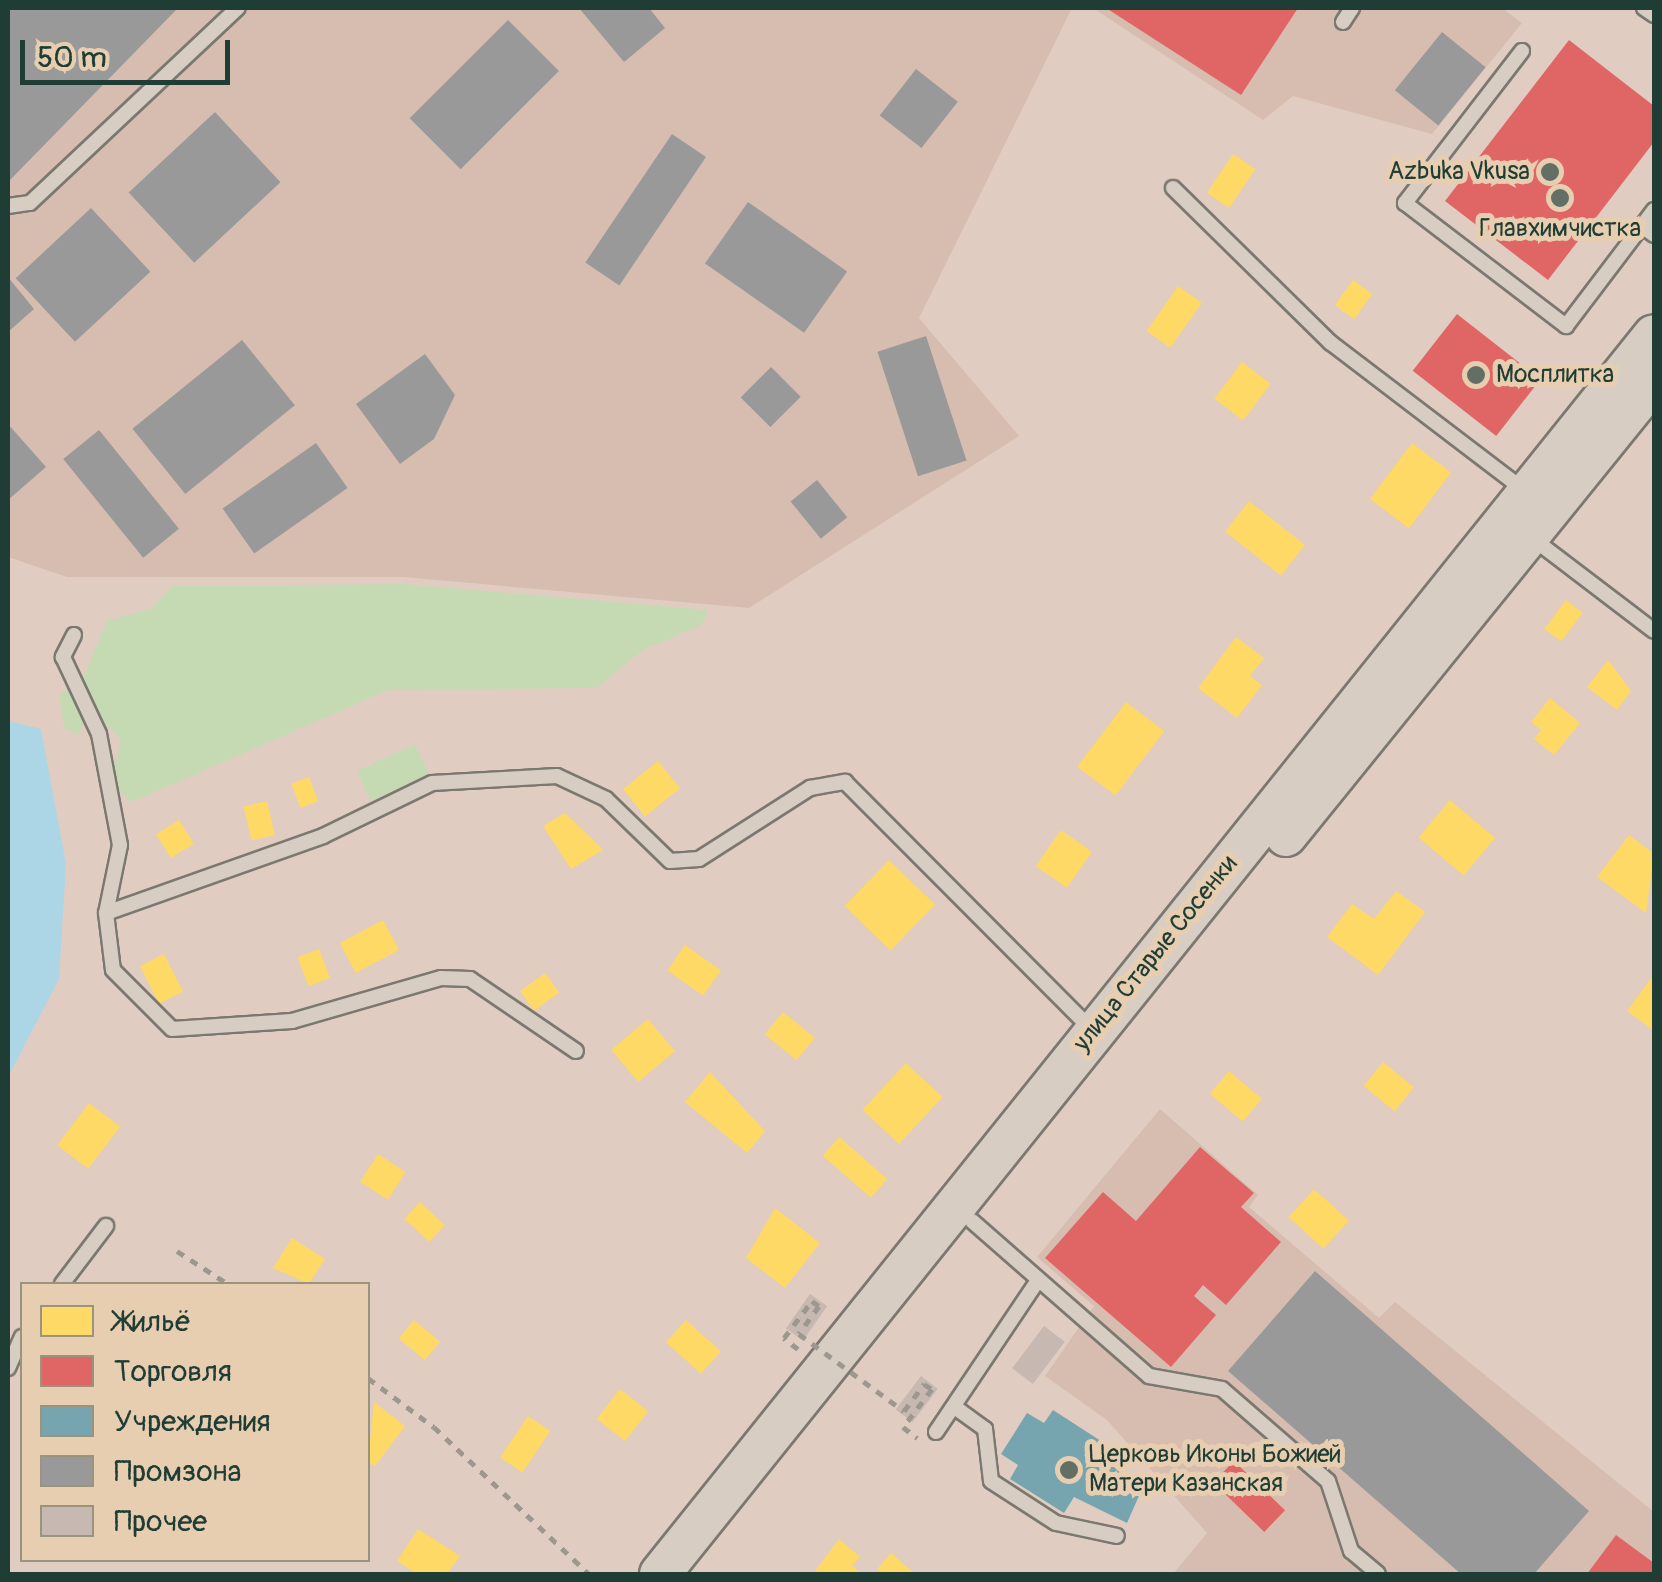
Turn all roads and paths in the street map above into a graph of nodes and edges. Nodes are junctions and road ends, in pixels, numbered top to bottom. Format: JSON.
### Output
{"nodes":[{"id":1,"x":238,"y":8,"type":"edge"},
{"id":2,"x":1352,"y":8,"type":"edge"},
{"id":3,"x":1644,"y":8,"type":"edge"},
{"id":4,"x":1654,"y":15,"type":"edge"},
{"id":5,"x":1343,"y":22,"type":"dead end"},
{"id":6,"x":1522,"y":51,"type":"dead end"},
{"id":7,"x":1173,"y":188,"type":"dead end"},
{"id":8,"x":8,"y":206,"type":"edge"},
{"id":9,"x":1654,"y":210,"type":"edge"},
{"id":10,"x":1648,"y":230,"type":"edge"},
{"id":11,"x":1654,"y":335,"type":"edge"},
{"id":12,"x":1654,"y":382,"type":"edge"},
{"id":13,"x":1528,"y":493,"type":"junction"},
{"id":14,"x":1531,"y":537,"type":"junction"},
{"id":15,"x":1654,"y":631,"type":"edge"},
{"id":16,"x":74,"y":634,"type":"dead end"},
{"id":17,"x":106,"y":913,"type":"junction"},
{"id":18,"x":1093,"y":1031,"type":"junction"},
{"id":19,"x":576,"y":1052,"type":"dead end"},
{"id":20,"x":972,"y":1221,"type":"junction"},
{"id":21,"x":106,"y":1226,"type":"dead end"},
{"id":22,"x":176,"y":1251,"type":"dead end"},
{"id":23,"x":1038,"y":1280,"type":"junction"},
{"id":24,"x":64,"y":1282,"type":"edge"},
{"id":25,"x":225,"y":1282,"type":"edge"},
{"id":26,"x":20,"y":1341,"type":"edge"},
{"id":27,"x":803,"y":1352,"type":"dead end"},
{"id":28,"x":8,"y":1368,"type":"edge"},
{"id":29,"x":370,"y":1379,"type":"edge"},
{"id":30,"x":956,"y":1408,"type":"junction"},
{"id":31,"x":909,"y":1420,"type":"dead end"},
{"id":32,"x":936,"y":1432,"type":"dead end"},
{"id":33,"x":1117,"y":1536,"type":"dead end"},
{"id":34,"x":590,"y":1574,"type":"edge"},
{"id":35,"x":660,"y":1574,"type":"edge"},
{"id":36,"x":690,"y":1574,"type":"edge"},
{"id":37,"x":1378,"y":1574,"type":"edge"}],
"edges":[{"from":1,"to":8,"type":"lane"},
{"from":2,"to":5,"type":"lane"},
{"from":3,"to":4,"type":"lane"},
{"from":6,"to":10,"type":"lane"},
{"from":7,"to":13,"type":"lane"},
{"from":9,"to":10,"type":"lane"},
{"from":11,"to":13,"type":"main road","name":"улица Старые Сосенки"},
{"from":12,"to":14,"type":"main road","name":"улица Старые Сосенки"},
{"from":13,"to":18,"type":"main road","name":"улица Старые Сосенки"},
{"from":14,"to":15,"type":"lane"},
{"from":14,"to":20,"type":"main road","name":"улица Старые Сосенки"},
{"from":16,"to":17,"type":"lane"},
{"from":17,"to":18,"type":"lane"},
{"from":17,"to":19,"type":"lane"},
{"from":18,"to":35,"type":"main road","name":"улица Старые Сосенки"},
{"from":20,"to":23,"type":"lane"},
{"from":20,"to":36,"type":"main road","name":"улица Старые Сосенки"},
{"from":21,"to":24,"type":"lane"},
{"from":22,"to":25,"type":"path"},
{"from":23,"to":30,"type":"lane"},
{"from":23,"to":37,"type":"lane"},
{"from":26,"to":28,"type":"lane"},
{"from":27,"to":31,"type":"path","bridge":true},
{"from":29,"to":34,"type":"path"},
{"from":30,"to":32,"type":"lane"},
{"from":30,"to":33,"type":"lane"}]}
